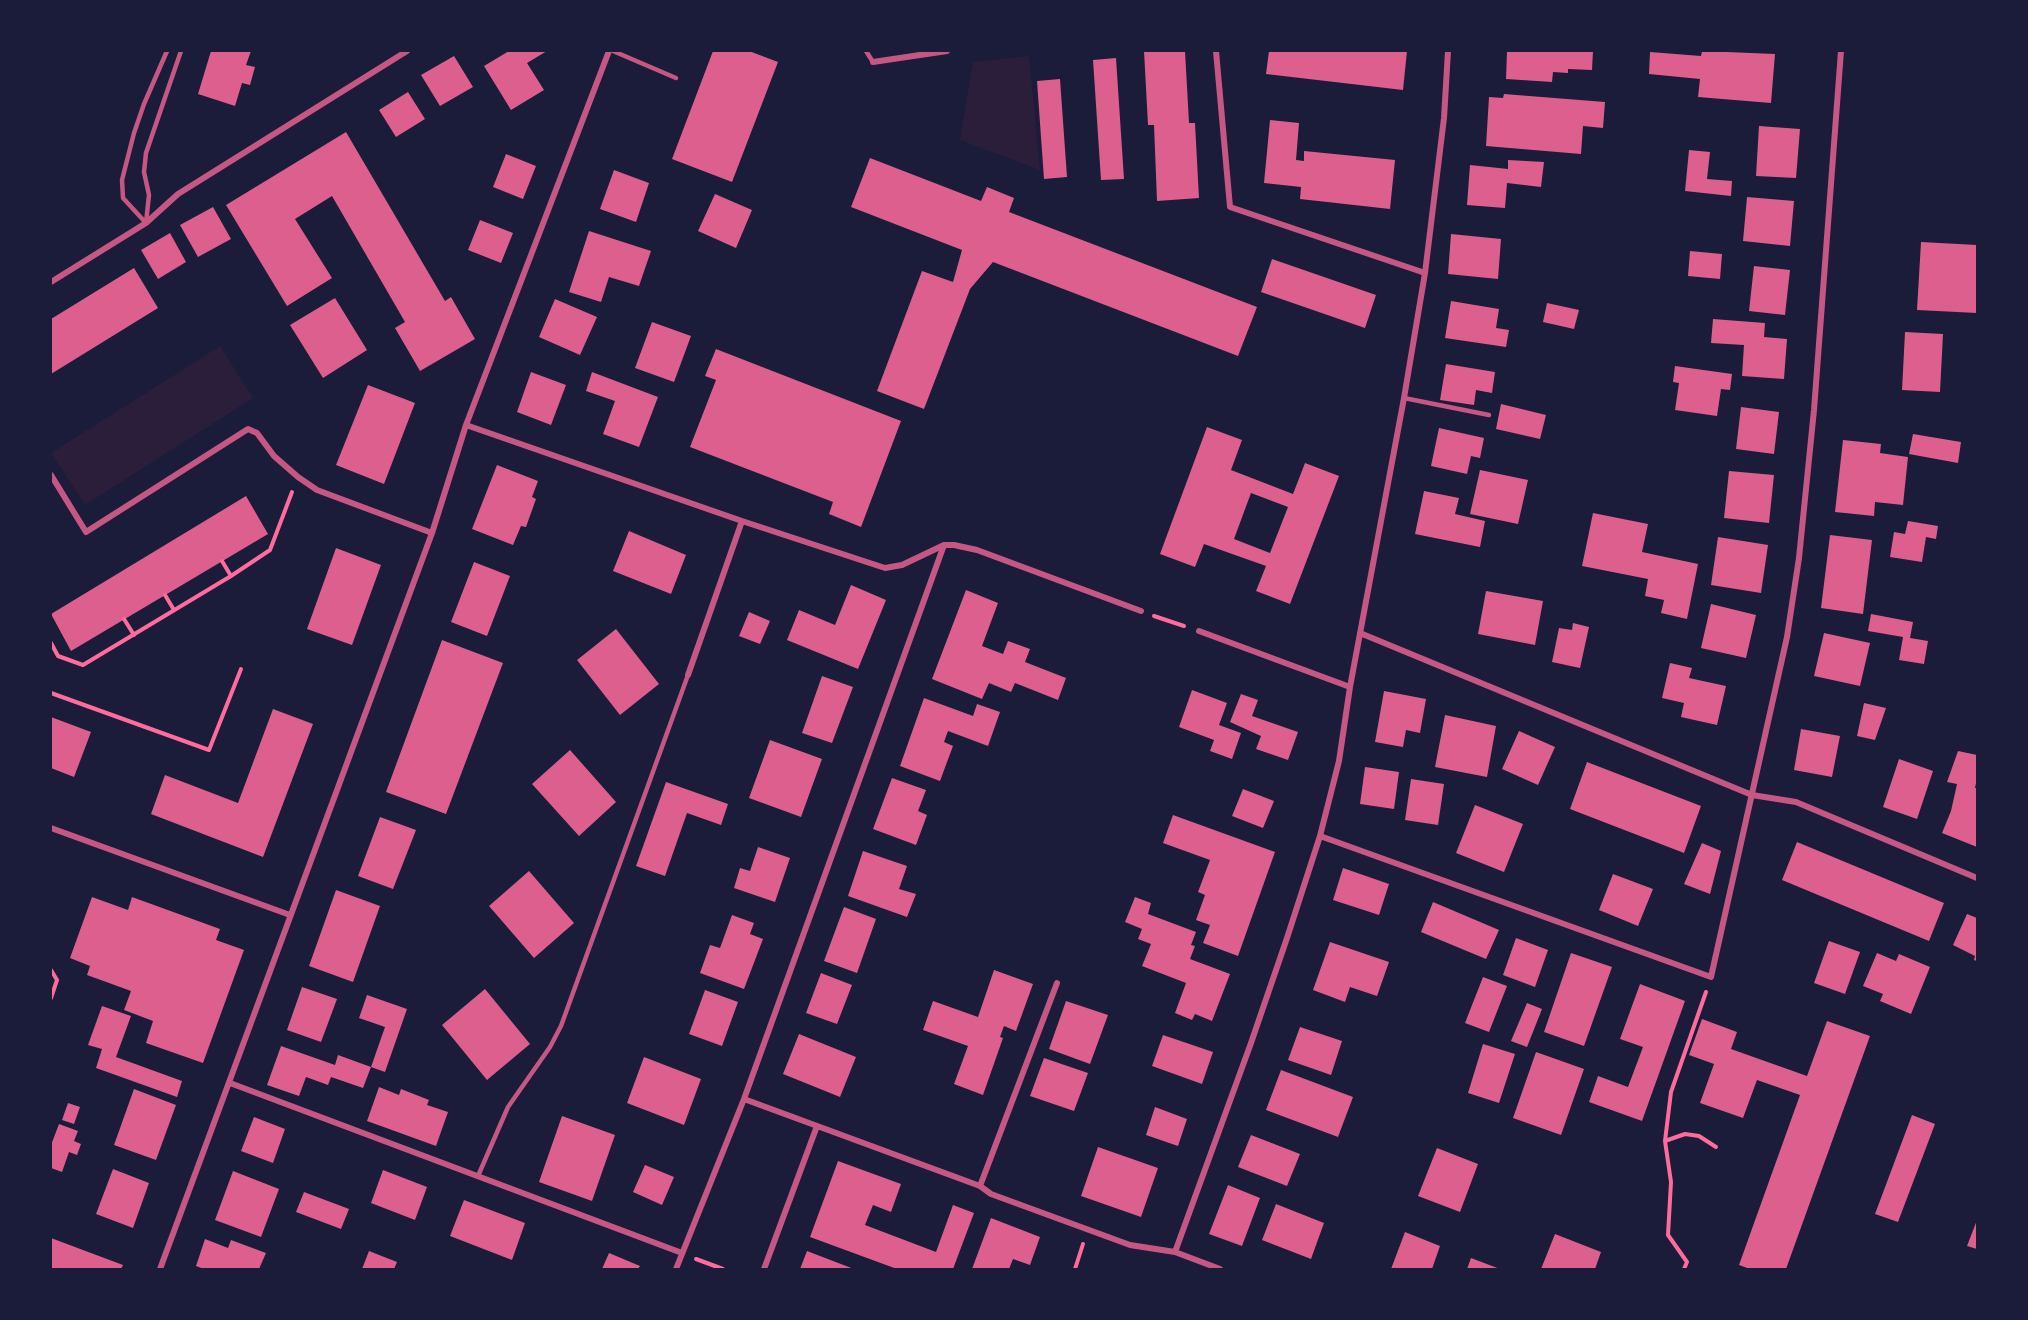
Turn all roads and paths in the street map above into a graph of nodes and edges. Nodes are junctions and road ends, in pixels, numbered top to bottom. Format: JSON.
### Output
{"nodes":[{"id":1,"x":167,"y":51,"type":"edge"},
{"id":2,"x":181,"y":51,"type":"edge"},
{"id":3,"x":407,"y":51,"type":"edge"},
{"id":4,"x":611,"y":51,"type":"edge"},
{"id":5,"x":866,"y":51,"type":"edge"},
{"id":6,"x":947,"y":51,"type":"edge"},
{"id":7,"x":1216,"y":51,"type":"edge"},
{"id":8,"x":1448,"y":51,"type":"edge"},
{"id":9,"x":1841,"y":51,"type":"edge"},
{"id":10,"x":873,"y":62,"type":"joint"},
{"id":11,"x":676,"y":78,"type":"dead end"},
{"id":12,"x":146,"y":223,"type":"junction"},
{"id":13,"x":1425,"y":273,"type":"junction"},
{"id":14,"x":51,"y":282,"type":"edge"},
{"id":15,"x":1404,"y":398,"type":"junction"},
{"id":16,"x":1490,"y":415,"type":"dead end"},
{"id":17,"x":466,"y":425,"type":"junction"},
{"id":18,"x":51,"y":475,"type":"edge"},
{"id":19,"x":298,"y":477,"type":"junction"},
{"id":20,"x":742,"y":521,"type":"junction"},
{"id":21,"x":432,"y":533,"type":"junction"},
{"id":22,"x":944,"y":545,"type":"junction"},
{"id":23,"x":222,"y":561,"type":"dead end"},
{"id":24,"x":231,"y":576,"type":"junction"},
{"id":25,"x":165,"y":595,"type":"dead end"},
{"id":26,"x":174,"y":610,"type":"junction"},
{"id":27,"x":1141,"y":611,"type":"joint"},
{"id":28,"x":124,"y":620,"type":"dead end"},
{"id":29,"x":1199,"y":631,"type":"joint"},
{"id":30,"x":1360,"y":633,"type":"junction"},
{"id":31,"x":134,"y":635,"type":"junction"},
{"id":32,"x":51,"y":643,"type":"edge"},
{"id":33,"x":241,"y":669,"type":"dead end"},
{"id":34,"x":688,"y":675,"type":"joint"},
{"id":35,"x":1350,"y":687,"type":"junction"},
{"id":36,"x":51,"y":693,"type":"edge"},
{"id":37,"x":1752,"y":795,"type":"junction"},
{"id":38,"x":51,"y":828,"type":"edge"},
{"id":39,"x":1320,"y":836,"type":"junction"},
{"id":40,"x":1977,"y":878,"type":"edge"},
{"id":41,"x":290,"y":915,"type":"junction"},
{"id":42,"x":51,"y":970,"type":"edge"},
{"id":43,"x":1711,"y":977,"type":"junction"},
{"id":44,"x":1058,"y":983,"type":"dead end"},
{"id":45,"x":51,"y":998,"type":"edge"},
{"id":46,"x":230,"y":1083,"type":"junction"},
{"id":47,"x":744,"y":1099,"type":"junction"},
{"id":48,"x":817,"y":1126,"type":"junction"},
{"id":49,"x":1665,"y":1141,"type":"junction"},
{"id":50,"x":1716,"y":1147,"type":"dead end"},
{"id":51,"x":478,"y":1176,"type":"junction"},
{"id":52,"x":980,"y":1186,"type":"junction"},
{"id":53,"x":1089,"y":1229,"type":"junction"},
{"id":54,"x":1175,"y":1252,"type":"junction"},
{"id":55,"x":682,"y":1253,"type":"junction"},
{"id":56,"x":160,"y":1269,"type":"edge"},
{"id":57,"x":676,"y":1269,"type":"edge"},
{"id":58,"x":723,"y":1269,"type":"edge"},
{"id":59,"x":764,"y":1269,"type":"edge"},
{"id":60,"x":1075,"y":1269,"type":"edge"},
{"id":61,"x":1220,"y":1269,"type":"edge"},
{"id":62,"x":1684,"y":1269,"type":"edge"}],
"edges":[{"from":1,"to":12,"type":"lane"},
{"from":2,"to":12,"type":"lane"},
{"from":3,"to":12,"type":"street"},
{"from":4,"to":11,"type":"lane"},
{"from":4,"to":17,"type":"street"},
{"from":5,"to":10,"type":"lane"},
{"from":6,"to":10,"type":"street"},
{"from":7,"to":13,"type":"street"},
{"from":8,"to":13,"type":"street"},
{"from":9,"to":37,"type":"street"},
{"from":12,"to":14,"type":"street"},
{"from":13,"to":15,"type":"street"},
{"from":15,"to":16,"type":"lane"},
{"from":15,"to":30,"type":"street"},
{"from":17,"to":20,"type":"street"},
{"from":17,"to":21,"type":"street"},
{"from":18,"to":19,"type":"street"},
{"from":19,"to":21,"type":"street"},
{"from":19,"to":24,"type":"path"},
{"from":20,"to":22,"type":"street"},
{"from":20,"to":34,"type":"street"},
{"from":21,"to":41,"type":"street"},
{"from":22,"to":27,"type":"street"},
{"from":22,"to":47,"type":"street"},
{"from":23,"to":24,"type":"path"},
{"from":24,"to":26,"type":"path"},
{"from":25,"to":26,"type":"path"},
{"from":26,"to":31,"type":"path"},
{"from":27,"to":29,"type":"path"},
{"from":28,"to":31,"type":"path"},
{"from":29,"to":35,"type":"street"},
{"from":30,"to":35,"type":"street"},
{"from":30,"to":37,"type":"street"},
{"from":31,"to":32,"type":"path"},
{"from":33,"to":36,"type":"path"},
{"from":34,"to":51,"type":"lane"},
{"from":35,"to":39,"type":"street"},
{"from":37,"to":40,"type":"street"},
{"from":37,"to":43,"type":"street"},
{"from":38,"to":41,"type":"street"},
{"from":39,"to":43,"type":"street"},
{"from":39,"to":54,"type":"street"},
{"from":41,"to":46,"type":"street"},
{"from":42,"to":45,"type":"path"},
{"from":43,"to":49,"type":"path"},
{"from":44,"to":52,"type":"street"},
{"from":46,"to":51,"type":"street"},
{"from":46,"to":56,"type":"street"},
{"from":47,"to":48,"type":"street"},
{"from":47,"to":55,"type":"street"},
{"from":48,"to":52,"type":"street"},
{"from":48,"to":59,"type":"street"},
{"from":49,"to":50,"type":"path"},
{"from":49,"to":62,"type":"path"},
{"from":51,"to":55,"type":"street"},
{"from":52,"to":53,"type":"street"},
{"from":53,"to":54,"type":"street"},
{"from":53,"to":60,"type":"path"},
{"from":54,"to":61,"type":"street"},
{"from":55,"to":57,"type":"street"},
{"from":55,"to":58,"type":"path"}]}
